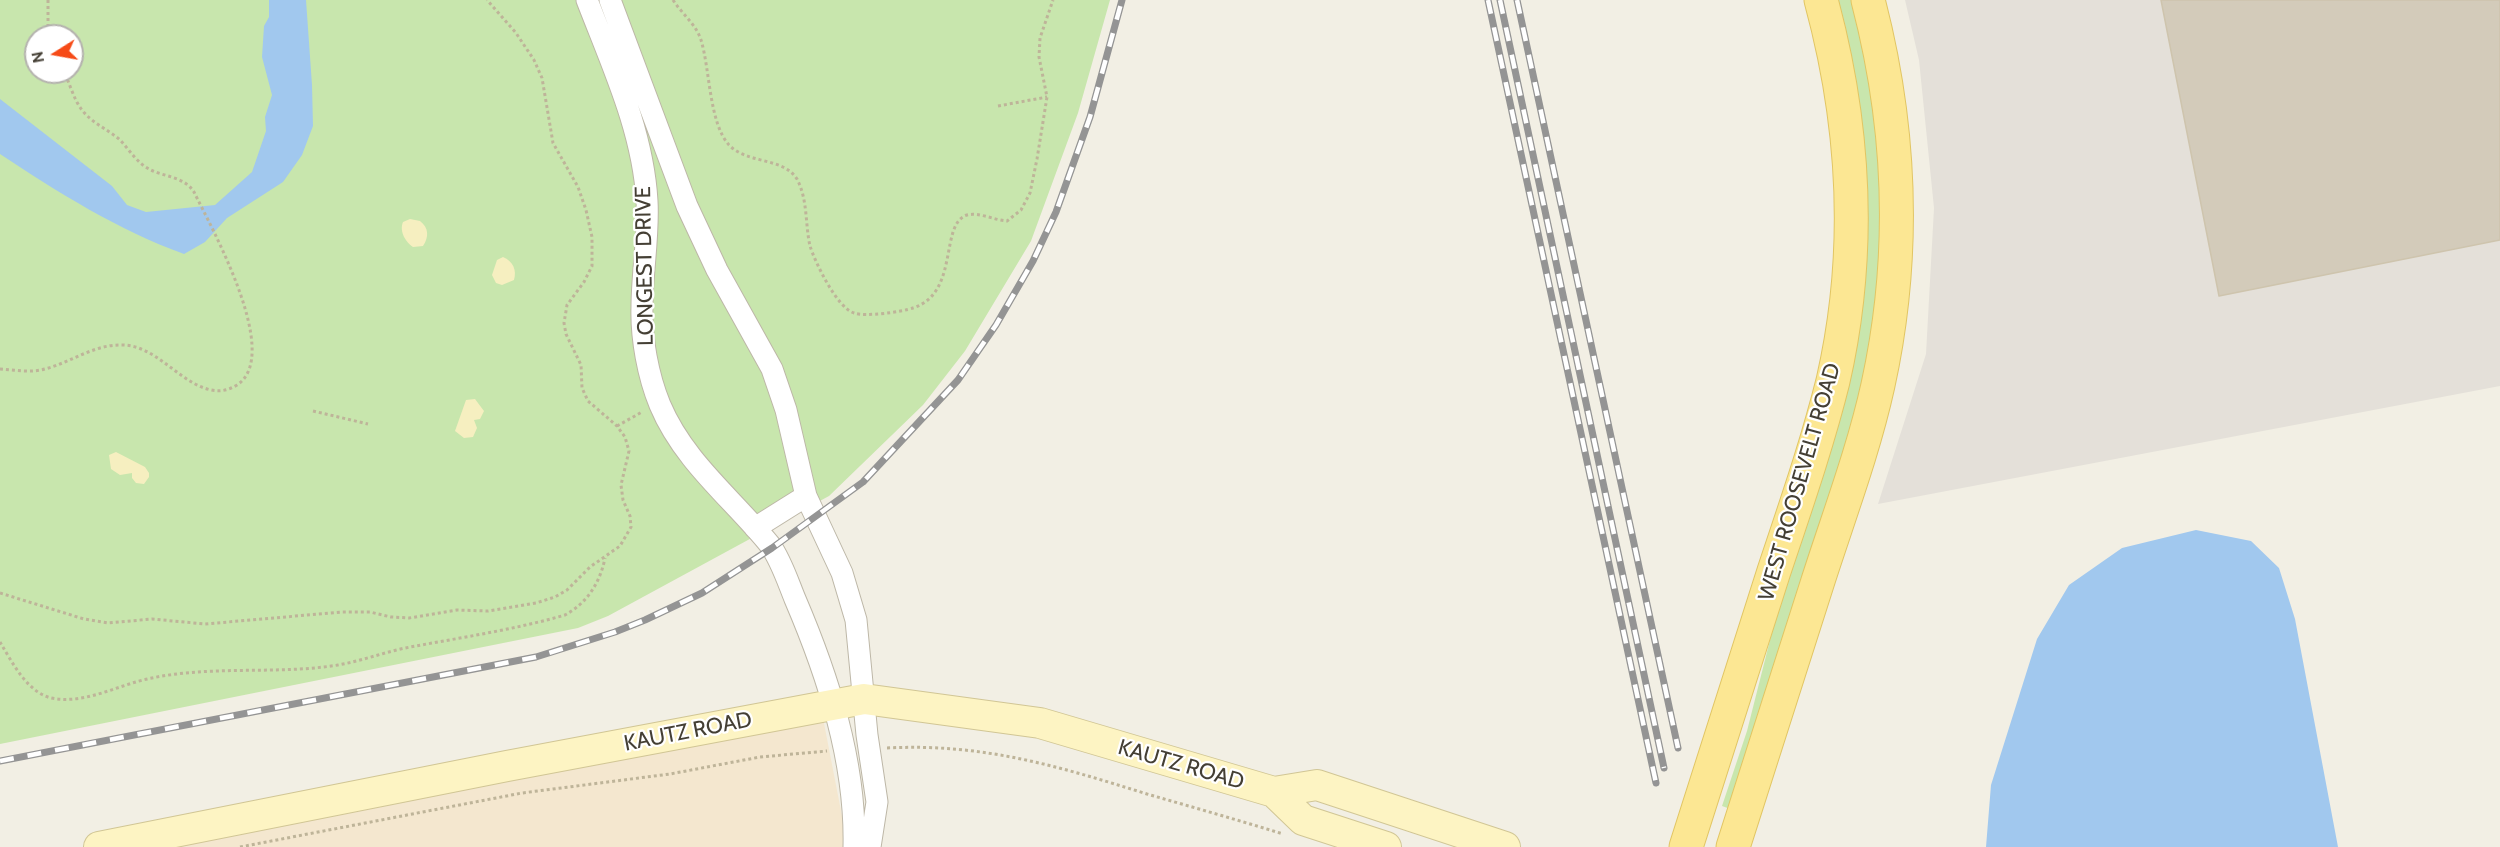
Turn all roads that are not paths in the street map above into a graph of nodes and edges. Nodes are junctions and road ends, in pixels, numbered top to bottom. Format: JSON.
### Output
{"nodes":[{"id":1,"x":587,"y":0,"type":"edge"},
{"id":2,"x":610,"y":0,"type":"edge"},
{"id":3,"x":1821,"y":0,"type":"edge"},
{"id":4,"x":1868,"y":0,"type":"edge"},
{"id":5,"x":806,"y":496,"type":"junction"},
{"id":6,"x":754,"y":528,"type":"junction"},
{"id":7,"x":864,"y":699,"type":"junction"},
{"id":8,"x":832,"y":705,"type":"junction"},
{"id":9,"x":1274,"y":792,"type":"junction"},
{"id":10,"x":99,"y":847,"type":"edge"},
{"id":11,"x":854,"y":847,"type":"edge"},
{"id":12,"x":870,"y":847,"type":"edge"},
{"id":13,"x":1386,"y":847,"type":"edge"},
{"id":14,"x":1505,"y":847,"type":"edge"},
{"id":15,"x":1686,"y":847,"type":"edge"},
{"id":16,"x":1733,"y":847,"type":"edge"}],
"edges":[{"from":1,"to":6,"type":"street","name":"LONGEST DRIVE"},
{"from":2,"to":5,"type":"street","name":"LONGEST DRIVE"},
{"from":3,"to":15,"type":"main road","name":"WEST ROOSEVELT ROAD"},
{"from":4,"to":16,"type":"main road","name":"WEST ROOSEVELT ROAD"},
{"from":5,"to":6,"type":"street"},
{"from":5,"to":7,"type":"street","name":"LONGEST DRIVE"},
{"from":6,"to":8,"type":"street","name":"LONGEST DRIVE"},
{"from":7,"to":8,"type":"street","name":"KAUTZ ROAD"},
{"from":7,"to":9,"type":"street","name":"KAUTZ ROAD"},
{"from":7,"to":12,"type":"street","name":"LONGEST DRIVE"},
{"from":8,"to":10,"type":"street","name":"KAUTZ ROAD"},
{"from":8,"to":11,"type":"street","name":"LONGEST DRIVE"},
{"from":9,"to":13,"type":"street","name":"KAUTZ ROAD"},
{"from":9,"to":14,"type":"street","name":"KAUTZ ROAD"}]}
